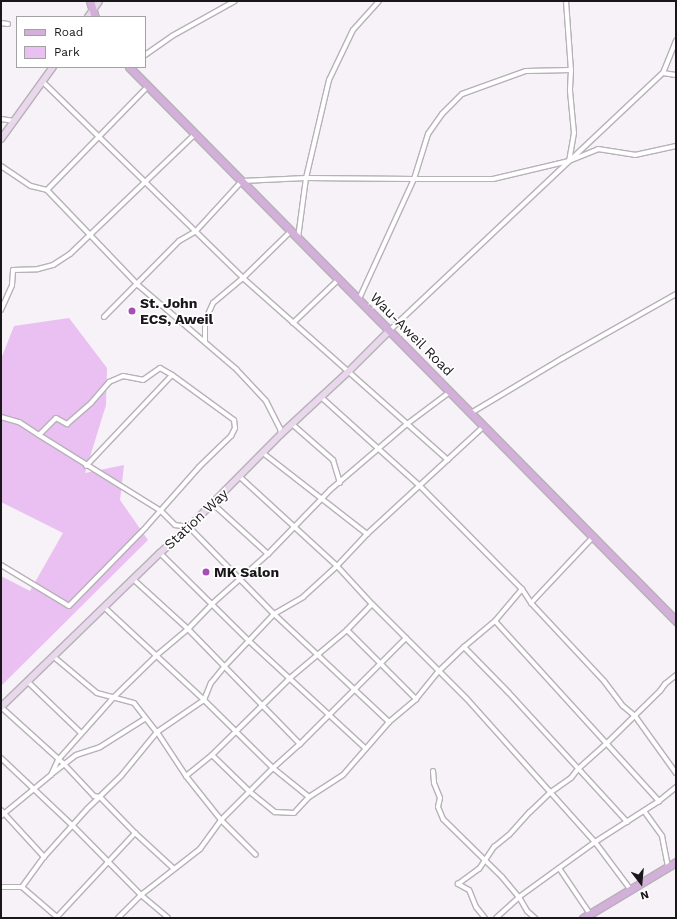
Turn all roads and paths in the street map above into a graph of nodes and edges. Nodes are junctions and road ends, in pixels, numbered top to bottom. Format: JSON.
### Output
{"nodes":[{"id":1,"x":90,"y":1,"type":"edge"},
{"id":2,"x":98,"y":1,"type":"edge"},
{"id":3,"x":235,"y":1,"type":"edge"},
{"id":4,"x":379,"y":1,"type":"edge"},
{"id":5,"x":566,"y":1,"type":"edge"},
{"id":6,"x":94,"y":13,"type":"edge"},
{"id":7,"x":1,"y":22,"type":"edge"},
{"id":8,"x":8,"y":24,"type":"dead end"},
{"id":9,"x":676,"y":41,"type":"edge"},
{"id":10,"x":146,"y":54,"type":"edge"},
{"id":11,"x":52,"y":68,"type":"edge"},
{"id":12,"x":130,"y":68,"type":"edge"},
{"id":13,"x":571,"y":70,"type":"junction"},
{"id":14,"x":663,"y":73,"type":"junction"},
{"id":15,"x":676,"y":75,"type":"edge"},
{"id":16,"x":43,"y":82,"type":"junction"},
{"id":17,"x":148,"y":86,"type":"junction"},
{"id":18,"x":1,"y":119,"type":"edge"},
{"id":19,"x":14,"y":121,"type":"junction"},
{"id":20,"x":195,"y":134,"type":"junction"},
{"id":21,"x":98,"y":136,"type":"junction"},
{"id":22,"x":1,"y":138,"type":"edge"},
{"id":23,"x":676,"y":146,"type":"edge"},
{"id":24,"x":569,"y":162,"type":"junction"},
{"id":25,"x":1,"y":166,"type":"edge"},
{"id":26,"x":306,"y":178,"type":"junction"},
{"id":27,"x":414,"y":178,"type":"junction"},
{"id":28,"x":144,"y":181,"type":"junction"},
{"id":29,"x":242,"y":181,"type":"junction"},
{"id":30,"x":47,"y":190,"type":"junction"},
{"id":31,"x":196,"y":231,"type":"junction"},
{"id":32,"x":291,"y":231,"type":"junction"},
{"id":33,"x":91,"y":236,"type":"junction"},
{"id":34,"x":298,"y":238,"type":"junction"},
{"id":35,"x":243,"y":278,"type":"junction"},
{"id":36,"x":339,"y":279,"type":"junction"},
{"id":37,"x":138,"y":284,"type":"junction"},
{"id":38,"x":676,"y":294,"type":"edge"},
{"id":39,"x":359,"y":299,"type":"junction"},
{"id":40,"x":1,"y":310,"type":"edge"},
{"id":41,"x":104,"y":317,"type":"dead end"},
{"id":42,"x":293,"y":323,"type":"junction"},
{"id":43,"x":390,"y":330,"type":"junction"},
{"id":44,"x":205,"y":342,"type":"junction"},
{"id":45,"x":348,"y":372,"type":"junction"},
{"id":46,"x":172,"y":375,"type":"junction"},
{"id":47,"x":450,"y":391,"type":"junction"},
{"id":48,"x":321,"y":397,"type":"junction"},
{"id":49,"x":471,"y":413,"type":"junction"},
{"id":50,"x":1,"y":417,"type":"edge"},
{"id":51,"x":292,"y":424,"type":"junction"},
{"id":52,"x":407,"y":424,"type":"junction"},
{"id":53,"x":484,"y":426,"type":"junction"},
{"id":54,"x":281,"y":434,"type":"junction"},
{"id":55,"x":39,"y":435,"type":"junction"},
{"id":56,"x":377,"y":448,"type":"junction"},
{"id":57,"x":263,"y":453,"type":"junction"},
{"id":58,"x":448,"y":460,"type":"junction"},
{"id":59,"x":86,"y":466,"type":"junction"},
{"id":60,"x":240,"y":478,"type":"junction"},
{"id":61,"x":340,"y":483,"type":"junction"},
{"id":62,"x":420,"y":486,"type":"junction"},
{"id":63,"x":322,"y":499,"type":"junction"},
{"id":64,"x":212,"y":503,"type":"junction"},
{"id":65,"x":161,"y":511,"type":"junction"},
{"id":66,"x":189,"y":527,"type":"junction"},
{"id":67,"x":294,"y":528,"type":"junction"},
{"id":68,"x":367,"y":534,"type":"junction"},
{"id":69,"x":593,"y":537,"type":"junction"},
{"id":70,"x":160,"y":553,"type":"junction"},
{"id":71,"x":268,"y":554,"type":"junction"},
{"id":72,"x":1,"y":565,"type":"edge"},
{"id":73,"x":337,"y":566,"type":"junction"},
{"id":74,"x":240,"y":578,"type":"junction"},
{"id":75,"x":133,"y":580,"type":"junction"},
{"id":76,"x":522,"y":589,"type":"junction"},
{"id":77,"x":213,"y":603,"type":"junction"},
{"id":78,"x":531,"y":603,"type":"junction"},
{"id":79,"x":372,"y":604,"type":"junction"},
{"id":80,"x":104,"y":607,"type":"junction"},
{"id":81,"x":274,"y":614,"type":"junction"},
{"id":82,"x":495,"y":621,"type":"junction"},
{"id":83,"x":676,"y":621,"type":"edge"},
{"id":84,"x":188,"y":629,"type":"junction"},
{"id":85,"x":347,"y":630,"type":"junction"},
{"id":86,"x":406,"y":638,"type":"junction"},
{"id":87,"x":249,"y":641,"type":"junction"},
{"id":88,"x":464,"y":647,"type":"junction"},
{"id":89,"x":157,"y":655,"type":"junction"},
{"id":90,"x":316,"y":655,"type":"junction"},
{"id":91,"x":54,"y":657,"type":"junction"},
{"id":92,"x":380,"y":664,"type":"junction"},
{"id":93,"x":225,"y":666,"type":"junction"},
{"id":94,"x":439,"y":671,"type":"junction"},
{"id":95,"x":676,"y":675,"type":"edge"},
{"id":96,"x":290,"y":678,"type":"junction"},
{"id":97,"x":28,"y":682,"type":"junction"},
{"id":98,"x":354,"y":690,"type":"junction"},
{"id":99,"x":113,"y":698,"type":"junction"},
{"id":100,"x":416,"y":699,"type":"junction"},
{"id":101,"x":204,"y":700,"type":"junction"},
{"id":102,"x":263,"y":704,"type":"junction"},
{"id":103,"x":1,"y":707,"type":"edge"},
{"id":104,"x":329,"y":715,"type":"junction"},
{"id":105,"x":635,"y":716,"type":"junction"},
{"id":106,"x":146,"y":718,"type":"junction"},
{"id":107,"x":389,"y":722,"type":"junction"},
{"id":108,"x":236,"y":731,"type":"junction"},
{"id":109,"x":157,"y":732,"type":"junction"},
{"id":110,"x":81,"y":733,"type":"junction"},
{"id":111,"x":607,"y":743,"type":"junction"},
{"id":112,"x":300,"y":744,"type":"junction"},
{"id":113,"x":365,"y":748,"type":"junction"},
{"id":114,"x":212,"y":755,"type":"junction"},
{"id":115,"x":1,"y":758,"type":"edge"},
{"id":116,"x":58,"y":760,"type":"junction"},
{"id":117,"x":64,"y":764,"type":"junction"},
{"id":118,"x":273,"y":768,"type":"junction"},
{"id":119,"x":578,"y":769,"type":"junction"},
{"id":120,"x":433,"y":771,"type":"dead end"},
{"id":121,"x":676,"y":773,"type":"edge"},
{"id":122,"x":51,"y":775,"type":"junction"},
{"id":123,"x":186,"y":776,"type":"junction"},
{"id":124,"x":676,"y":787,"type":"edge"},
{"id":125,"x":34,"y":788,"type":"junction"},
{"id":126,"x":250,"y":792,"type":"junction"},
{"id":127,"x":551,"y":792,"type":"junction"},
{"id":128,"x":100,"y":797,"type":"junction"},
{"id":129,"x":309,"y":797,"type":"junction"},
{"id":130,"x":659,"y":801,"type":"junction"},
{"id":131,"x":644,"y":811,"type":"junction"},
{"id":132,"x":2,"y":813,"type":"edge"},
{"id":133,"x":221,"y":820,"type":"junction"},
{"id":134,"x":627,"y":822,"type":"junction"},
{"id":135,"x":74,"y":826,"type":"junction"},
{"id":136,"x":135,"y":833,"type":"junction"},
{"id":137,"x":595,"y":842,"type":"junction"},
{"id":138,"x":256,"y":854,"type":"dead end"},
{"id":139,"x":44,"y":857,"type":"junction"},
{"id":140,"x":109,"y":861,"type":"junction"},
{"id":141,"x":485,"y":862,"type":"junction"},
{"id":142,"x":676,"y":862,"type":"edge"},
{"id":143,"x":668,"y":866,"type":"junction"},
{"id":144,"x":173,"y":868,"type":"junction"},
{"id":145,"x":558,"y":868,"type":"junction"},
{"id":146,"x":22,"y":886,"type":"junction"},
{"id":147,"x":1,"y":887,"type":"edge"},
{"id":148,"x":630,"y":889,"type":"junction"},
{"id":149,"x":141,"y":895,"type":"junction"},
{"id":150,"x":519,"y":897,"type":"junction"},
{"id":151,"x":590,"y":914,"type":"junction"},
{"id":152,"x":57,"y":917,"type":"edge"},
{"id":153,"x":118,"y":918,"type":"edge"},
{"id":154,"x":168,"y":918,"type":"edge"},
{"id":155,"x":485,"y":918,"type":"edge"},
{"id":156,"x":496,"y":918,"type":"edge"},
{"id":157,"x":535,"y":918,"type":"edge"},
{"id":158,"x":583,"y":918,"type":"edge"}],
"edges":[{"from":1,"to":6,"type":"main road"},
{"from":2,"to":6,"type":"main road"},
{"from":3,"to":10,"type":"street"},
{"from":4,"to":26,"type":"street"},
{"from":5,"to":13,"type":"street"},
{"from":7,"to":8,"type":"street"},
{"from":9,"to":14,"type":"street"},
{"from":11,"to":16,"type":"main road"},
{"from":12,"to":17,"type":"main road","name":"Wau-Aweil Road"},
{"from":13,"to":24,"type":"street"},
{"from":13,"to":27,"type":"street"},
{"from":14,"to":15,"type":"street"},
{"from":14,"to":24,"type":"street"},
{"from":16,"to":19,"type":"main road"},
{"from":16,"to":21,"type":"street"},
{"from":17,"to":20,"type":"main road","name":"Wau-Aweil Road"},
{"from":17,"to":21,"type":"street"},
{"from":18,"to":19,"type":"street"},
{"from":19,"to":22,"type":"main road"},
{"from":20,"to":28,"type":"street"},
{"from":20,"to":29,"type":"main road","name":"Wau-Aweil Road"},
{"from":21,"to":28,"type":"street"},
{"from":21,"to":30,"type":"street"},
{"from":23,"to":24,"type":"street"},
{"from":24,"to":27,"type":"street"},
{"from":24,"to":43,"type":"street"},
{"from":25,"to":30,"type":"street"},
{"from":26,"to":27,"type":"street"},
{"from":26,"to":29,"type":"street"},
{"from":26,"to":34,"type":"street"},
{"from":27,"to":39,"type":"street"},
{"from":28,"to":31,"type":"street"},
{"from":28,"to":33,"type":"street"},
{"from":29,"to":31,"type":"street"},
{"from":29,"to":32,"type":"main road","name":"Wau-Aweil Road"},
{"from":30,"to":33,"type":"street"},
{"from":31,"to":35,"type":"street"},
{"from":31,"to":37,"type":"street"},
{"from":32,"to":34,"type":"main road","name":"Wau-Aweil Road"},
{"from":32,"to":35,"type":"street"},
{"from":33,"to":37,"type":"street"},
{"from":33,"to":40,"type":"street"},
{"from":34,"to":36,"type":"main road","name":"Wau-Aweil Road"},
{"from":35,"to":42,"type":"street"},
{"from":35,"to":44,"type":"street"},
{"from":36,"to":39,"type":"main road","name":"Wau-Aweil Road"},
{"from":36,"to":42,"type":"street"},
{"from":37,"to":41,"type":"street"},
{"from":37,"to":44,"type":"street"},
{"from":38,"to":49,"type":"street"},
{"from":39,"to":43,"type":"main road","name":"Wau-Aweil Road"},
{"from":42,"to":45,"type":"street"},
{"from":43,"to":45,"type":"main road","name":"Station Way"},
{"from":43,"to":47,"type":"main road","name":"Wau-Aweil Road"},
{"from":44,"to":54,"type":"street"},
{"from":45,"to":48,"type":"main road","name":"Station Way"},
{"from":45,"to":52,"type":"street"},
{"from":46,"to":55,"type":"street"},
{"from":46,"to":59,"type":"street"},
{"from":46,"to":65,"type":"street"},
{"from":47,"to":49,"type":"main road","name":"Wau-Aweil Road"},
{"from":47,"to":52,"type":"street"},
{"from":48,"to":51,"type":"main road","name":"Station Way"},
{"from":48,"to":56,"type":"street"},
{"from":49,"to":53,"type":"main road","name":"Wau-Aweil Road"},
{"from":50,"to":55,"type":"street"},
{"from":51,"to":54,"type":"main road","name":"Station Way"},
{"from":51,"to":61,"type":"street"},
{"from":52,"to":56,"type":"street"},
{"from":52,"to":58,"type":"street"},
{"from":53,"to":58,"type":"street"},
{"from":53,"to":69,"type":"main road","name":"Wau-Aweil Road"},
{"from":54,"to":57,"type":"main road","name":"Station Way"},
{"from":55,"to":59,"type":"street"},
{"from":56,"to":61,"type":"street"},
{"from":56,"to":62,"type":"street"},
{"from":57,"to":60,"type":"main road","name":"Station Way"},
{"from":57,"to":63,"type":"street"},
{"from":58,"to":62,"type":"street"},
{"from":59,"to":65,"type":"street"},
{"from":60,"to":64,"type":"main road","name":"Station Way"},
{"from":60,"to":67,"type":"street"},
{"from":61,"to":63,"type":"street"},
{"from":62,"to":68,"type":"street"},
{"from":62,"to":76,"type":"street"},
{"from":63,"to":67,"type":"street"},
{"from":63,"to":68,"type":"street"},
{"from":64,"to":66,"type":"main road","name":"Station Way"},
{"from":64,"to":71,"type":"street"},
{"from":65,"to":66,"type":"street"},
{"from":65,"to":72,"type":"street"},
{"from":66,"to":70,"type":"main road","name":"Station Way"},
{"from":66,"to":74,"type":"street"},
{"from":67,"to":71,"type":"street"},
{"from":67,"to":73,"type":"street"},
{"from":68,"to":73,"type":"street"},
{"from":69,"to":78,"type":"street"},
{"from":69,"to":83,"type":"main road","name":"Wau-Aweil Road"},
{"from":70,"to":75,"type":"main road","name":"Station Way"},
{"from":70,"to":77,"type":"street"},
{"from":71,"to":74,"type":"street"},
{"from":73,"to":79,"type":"street"},
{"from":73,"to":81,"type":"street"},
{"from":74,"to":77,"type":"street"},
{"from":74,"to":81,"type":"street"},
{"from":75,"to":80,"type":"main road","name":"Station Way"},
{"from":75,"to":84,"type":"street"},
{"from":76,"to":78,"type":"street"},
{"from":76,"to":82,"type":"street"},
{"from":77,"to":84,"type":"street"},
{"from":77,"to":87,"type":"street"},
{"from":78,"to":105,"type":"street"},
{"from":79,"to":85,"type":"street"},
{"from":79,"to":86,"type":"street"},
{"from":80,"to":89,"type":"street"},
{"from":80,"to":91,"type":"main road","name":"Station Way"},
{"from":81,"to":87,"type":"street"},
{"from":81,"to":90,"type":"street"},
{"from":82,"to":88,"type":"street"},
{"from":82,"to":111,"type":"street"},
{"from":84,"to":89,"type":"street"},
{"from":84,"to":93,"type":"street"},
{"from":85,"to":90,"type":"street"},
{"from":85,"to":92,"type":"street"},
{"from":86,"to":92,"type":"street"},
{"from":86,"to":94,"type":"street"},
{"from":87,"to":93,"type":"street"},
{"from":87,"to":96,"type":"street"},
{"from":88,"to":94,"type":"street"},
{"from":88,"to":119,"type":"street"},
{"from":89,"to":99,"type":"street"},
{"from":89,"to":101,"type":"street"},
{"from":90,"to":96,"type":"street"},
{"from":90,"to":98,"type":"street"},
{"from":91,"to":97,"type":"main road","name":"Station Way"},
{"from":91,"to":99,"type":"street"},
{"from":92,"to":98,"type":"street"},
{"from":92,"to":100,"type":"street"},
{"from":93,"to":101,"type":"street"},
{"from":93,"to":102,"type":"street"},
{"from":94,"to":100,"type":"street"},
{"from":94,"to":127,"type":"street"},
{"from":95,"to":105,"type":"street"},
{"from":96,"to":102,"type":"street"},
{"from":96,"to":104,"type":"street"},
{"from":97,"to":103,"type":"main road","name":"Station Way"},
{"from":97,"to":110,"type":"street"},
{"from":98,"to":104,"type":"street"},
{"from":98,"to":107,"type":"street"},
{"from":99,"to":106,"type":"street"},
{"from":99,"to":110,"type":"street"},
{"from":100,"to":107,"type":"street"},
{"from":101,"to":108,"type":"street"},
{"from":101,"to":109,"type":"street"},
{"from":102,"to":108,"type":"street"},
{"from":102,"to":112,"type":"street"},
{"from":103,"to":116,"type":"street"},
{"from":104,"to":112,"type":"street"},
{"from":104,"to":113,"type":"street"},
{"from":105,"to":111,"type":"street"},
{"from":105,"to":121,"type":"street"},
{"from":106,"to":109,"type":"street"},
{"from":106,"to":117,"type":"street"},
{"from":107,"to":113,"type":"street"},
{"from":108,"to":114,"type":"street"},
{"from":108,"to":118,"type":"street"},
{"from":109,"to":123,"type":"street"},
{"from":109,"to":128,"type":"street"},
{"from":110,"to":116,"type":"street"},
{"from":111,"to":119,"type":"street"},
{"from":111,"to":130,"type":"street"},
{"from":112,"to":118,"type":"street"},
{"from":113,"to":129,"type":"street"},
{"from":114,"to":123,"type":"street"},
{"from":114,"to":126,"type":"street"},
{"from":115,"to":125,"type":"street"},
{"from":116,"to":117,"type":"street"},
{"from":116,"to":122,"type":"street"},
{"from":117,"to":122,"type":"street"},
{"from":117,"to":128,"type":"street"},
{"from":118,"to":126,"type":"street"},
{"from":118,"to":129,"type":"street"},
{"from":119,"to":127,"type":"street"},
{"from":119,"to":134,"type":"street"},
{"from":120,"to":141,"type":"street"},
{"from":122,"to":125,"type":"street"},
{"from":123,"to":133,"type":"street"},
{"from":124,"to":130,"type":"street"},
{"from":125,"to":132,"type":"street"},
{"from":125,"to":135,"type":"street"},
{"from":126,"to":129,"type":"street"},
{"from":126,"to":133,"type":"street"},
{"from":127,"to":137,"type":"street"},
{"from":127,"to":141,"type":"street"},
{"from":128,"to":135,"type":"street"},
{"from":128,"to":136,"type":"street"},
{"from":130,"to":131,"type":"street"},
{"from":131,"to":134,"type":"street"},
{"from":131,"to":143,"type":"street"},
{"from":132,"to":139,"type":"street"},
{"from":133,"to":138,"type":"street"},
{"from":133,"to":144,"type":"street"},
{"from":134,"to":137,"type":"street"},
{"from":135,"to":139,"type":"street"},
{"from":135,"to":140,"type":"street"},
{"from":136,"to":140,"type":"street"},
{"from":136,"to":144,"type":"street"},
{"from":137,"to":145,"type":"street"},
{"from":137,"to":148,"type":"street"},
{"from":139,"to":146,"type":"street"},
{"from":140,"to":149,"type":"street"},
{"from":140,"to":152,"type":"street"},
{"from":141,"to":150,"type":"street"},
{"from":141,"to":155,"type":"street"},
{"from":142,"to":143,"type":"main road"},
{"from":143,"to":148,"type":"main road"},
{"from":144,"to":149,"type":"street"},
{"from":145,"to":150,"type":"street"},
{"from":145,"to":151,"type":"street"},
{"from":146,"to":147,"type":"street"},
{"from":146,"to":152,"type":"street"},
{"from":148,"to":151,"type":"main road"},
{"from":149,"to":153,"type":"street"},
{"from":149,"to":154,"type":"street"},
{"from":150,"to":156,"type":"street"},
{"from":150,"to":157,"type":"street"},
{"from":151,"to":158,"type":"main road"}]}
